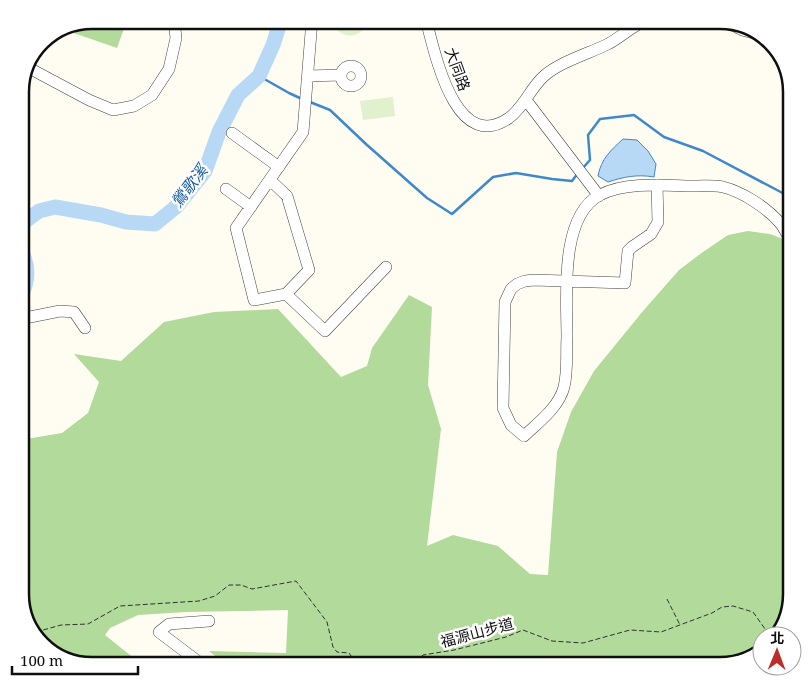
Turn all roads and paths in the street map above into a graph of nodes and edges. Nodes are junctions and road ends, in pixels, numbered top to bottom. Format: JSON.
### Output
{"nodes":[{"id":1,"x":175,"y":29,"type":"edge"},
{"id":2,"x":311,"y":29,"type":"edge"},
{"id":3,"x":429,"y":29,"type":"edge"},
{"id":4,"x":629,"y":29,"type":"edge"},
{"id":5,"x":33,"y":70,"type":"edge"},
{"id":6,"x":341,"y":75,"type":"dead end"},
{"id":7,"x":308,"y":76,"type":"junction"},
{"id":8,"x":526,"y":100,"type":"junction"},
{"id":9,"x":232,"y":133,"type":"dead end"},
{"id":10,"x":279,"y":166,"type":"junction"},
{"id":11,"x":270,"y":180,"type":"junction"},
{"id":12,"x":657,"y":185,"type":"junction"},
{"id":13,"x":226,"y":189,"type":"dead end"},
{"id":14,"x":599,"y":196,"type":"junction"},
{"id":15,"x":251,"y":208,"type":"junction"},
{"id":16,"x":783,"y":228,"type":"edge"},
{"id":17,"x":386,"y":266,"type":"dead end"},
{"id":18,"x":568,"y":282,"type":"junction"},
{"id":19,"x":286,"y":294,"type":"junction"},
{"id":20,"x":29,"y":317,"type":"edge"},
{"id":21,"x":85,"y":328,"type":"dead end"},
{"id":22,"x":666,"y":599,"type":"dead end"},
{"id":23,"x":209,"y":621,"type":"dead end"},
{"id":24,"x":681,"y":626,"type":"junction"},
{"id":25,"x":763,"y":626,"type":"edge"},
{"id":26,"x":41,"y":631,"type":"edge"},
{"id":27,"x":192,"y":657,"type":"edge"},
{"id":28,"x":352,"y":657,"type":"edge"},
{"id":29,"x":421,"y":657,"type":"edge"}],
"edges":[{"from":1,"to":5,"type":"street"},
{"from":2,"to":7,"type":"street"},
{"from":3,"to":8,"type":"street","name":"大同路"},
{"from":4,"to":8,"type":"street","name":"大同路"},
{"from":6,"to":7,"type":"street"},
{"from":7,"to":10,"type":"street"},
{"from":8,"to":14,"type":"street"},
{"from":9,"to":10,"type":"street"},
{"from":10,"to":11,"type":"street"},
{"from":11,"to":15,"type":"street"},
{"from":11,"to":19,"type":"street"},
{"from":12,"to":14,"type":"street"},
{"from":12,"to":16,"type":"street"},
{"from":12,"to":18,"type":"street"},
{"from":13,"to":15,"type":"street"},
{"from":14,"to":18,"type":"street"},
{"from":15,"to":19,"type":"street"},
{"from":17,"to":19,"type":"street"},
{"from":18,"to":18,"type":"street"},
{"from":20,"to":21,"type":"street"},
{"from":22,"to":24,"type":"path"},
{"from":23,"to":27,"type":"street"},
{"from":24,"to":25,"type":"path","name":"福源山步道"},
{"from":24,"to":29,"type":"path","name":"福源山步道"},
{"from":26,"to":28,"type":"path"}]}
